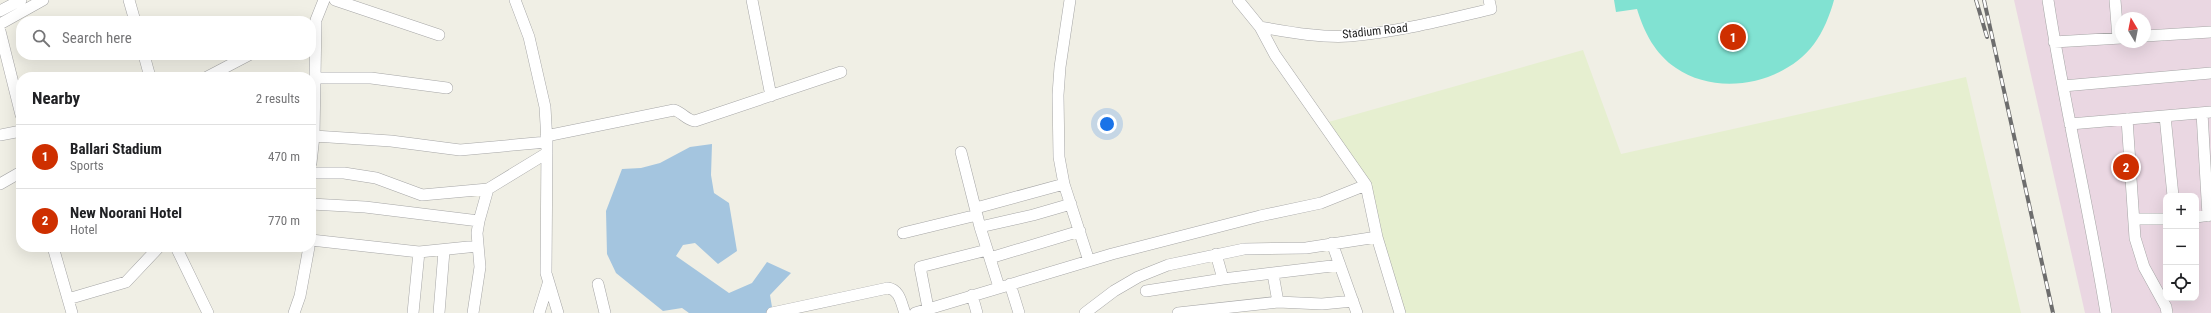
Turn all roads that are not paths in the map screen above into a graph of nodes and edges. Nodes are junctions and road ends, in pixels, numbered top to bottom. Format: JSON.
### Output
{"nodes":[{"id":1,"x":21,"y":0,"type":"edge"},
{"id":2,"x":43,"y":0,"type":"edge"},
{"id":3,"x":129,"y":0,"type":"edge"},
{"id":4,"x":324,"y":0,"type":"edge"},
{"id":5,"x":335,"y":0,"type":"edge"},
{"id":6,"x":515,"y":0,"type":"edge"},
{"id":7,"x":752,"y":0,"type":"edge"},
{"id":8,"x":1070,"y":0,"type":"edge"},
{"id":9,"x":1238,"y":0,"type":"edge"},
{"id":10,"x":1489,"y":0,"type":"edge"},
{"id":11,"x":2048,"y":0,"type":"edge"},
{"id":12,"x":2114,"y":0,"type":"edge"},
{"id":13,"x":0,"y":11,"type":"edge"},
{"id":14,"x":2116,"y":12,"type":"edge"},
{"id":15,"x":134,"y":16,"type":"edge"},
{"id":16,"x":316,"y":17,"type":"edge"},
{"id":17,"x":0,"y":24,"type":"edge"},
{"id":18,"x":1260,"y":27,"type":"junction"},
{"id":19,"x":0,"y":31,"type":"edge"},
{"id":20,"x":2211,"y":32,"type":"edge"},
{"id":21,"x":439,"y":35,"type":"dead end"},
{"id":22,"x":2151,"y":36,"type":"edge"},
{"id":23,"x":2115,"y":38,"type":"edge"},
{"id":24,"x":2054,"y":42,"type":"junction"},
{"id":25,"x":145,"y":60,"type":"edge"},
{"id":26,"x":239,"y":60,"type":"edge"},
{"id":27,"x":315,"y":60,"type":"edge"},
{"id":28,"x":149,"y":72,"type":"edge"},
{"id":29,"x":217,"y":72,"type":"edge"},
{"id":30,"x":316,"y":72,"type":"edge"},
{"id":31,"x":840,"y":72,"type":"dead end"},
{"id":32,"x":2211,"y":73,"type":"edge"},
{"id":33,"x":316,"y":78,"type":"edge"},
{"id":34,"x":2063,"y":86,"type":"junction"},
{"id":35,"x":447,"y":88,"type":"dead end"},
{"id":36,"x":16,"y":95,"type":"edge"},
{"id":37,"x":771,"y":96,"type":"junction"},
{"id":38,"x":2207,"y":112,"type":"edge"},
{"id":39,"x":2165,"y":116,"type":"junction"},
{"id":40,"x":2127,"y":119,"type":"junction"},
{"id":41,"x":2070,"y":124,"type":"junction"},
{"id":42,"x":16,"y":132,"type":"edge"},
{"id":43,"x":0,"y":135,"type":"edge"},
{"id":44,"x":316,"y":136,"type":"edge"},
{"id":45,"x":547,"y":144,"type":"junction"},
{"id":46,"x":961,"y":152,"type":"dead end"},
{"id":47,"x":316,"y":173,"type":"edge"},
{"id":48,"x":16,"y":175,"type":"edge"},
{"id":49,"x":0,"y":184,"type":"edge"},
{"id":50,"x":1064,"y":184,"type":"junction"},
{"id":51,"x":1366,"y":185,"type":"junction"},
{"id":52,"x":488,"y":189,"type":"junction"},
{"id":53,"x":2173,"y":193,"type":"edge"},
{"id":54,"x":316,"y":204,"type":"edge"},
{"id":55,"x":1070,"y":204,"type":"junction"},
{"id":56,"x":976,"y":212,"type":"junction"},
{"id":57,"x":2210,"y":216,"type":"edge"},
{"id":58,"x":2199,"y":217,"type":"edge"},
{"id":59,"x":2134,"y":219,"type":"junction"},
{"id":60,"x":2163,"y":219,"type":"edge"},
{"id":61,"x":479,"y":221,"type":"junction"},
{"id":62,"x":980,"y":228,"type":"junction"},
{"id":63,"x":1080,"y":231,"type":"junction"},
{"id":64,"x":903,"y":233,"type":"dead end"},
{"id":65,"x":1378,"y":236,"type":"junction"},
{"id":66,"x":316,"y":241,"type":"edge"},
{"id":67,"x":1332,"y":243,"type":"junction"},
{"id":68,"x":478,"y":246,"type":"junction"},
{"id":69,"x":444,"y":251,"type":"junction"},
{"id":70,"x":54,"y":252,"type":"edge"},
{"id":71,"x":154,"y":252,"type":"edge"},
{"id":72,"x":178,"y":252,"type":"edge"},
{"id":73,"x":308,"y":252,"type":"edge"},
{"id":74,"x":419,"y":252,"type":"junction"},
{"id":75,"x":989,"y":254,"type":"junction"},
{"id":76,"x":1216,"y":254,"type":"junction"},
{"id":77,"x":1089,"y":261,"type":"junction"},
{"id":78,"x":1340,"y":265,"type":"junction"},
{"id":79,"x":1273,"y":274,"type":"junction"},
{"id":80,"x":1224,"y":279,"type":"junction"},
{"id":81,"x":548,"y":284,"type":"junction"},
{"id":82,"x":598,"y":284,"type":"dead end"},
{"id":83,"x":1010,"y":284,"type":"junction"},
{"id":84,"x":999,"y":287,"type":"junction"},
{"id":85,"x":1146,"y":291,"type":"dead end"},
{"id":86,"x":972,"y":295,"type":"junction"},
{"id":87,"x":68,"y":299,"type":"junction"},
{"id":88,"x":1353,"y":301,"type":"junction"},
{"id":89,"x":1278,"y":302,"type":"junction"},
{"id":90,"x":928,"y":308,"type":"junction"},
{"id":91,"x":1323,"y":308,"type":"edge"},
{"id":92,"x":1246,"y":309,"type":"edge"},
{"id":93,"x":1204,"y":311,"type":"edge"},
{"id":94,"x":68,"y":312,"type":"edge"},
{"id":95,"x":207,"y":313,"type":"edge"},
{"id":96,"x":294,"y":313,"type":"edge"},
{"id":97,"x":413,"y":313,"type":"edge"},
{"id":98,"x":439,"y":313,"type":"edge"},
{"id":99,"x":473,"y":313,"type":"edge"},
{"id":100,"x":539,"y":313,"type":"edge"},
{"id":101,"x":558,"y":313,"type":"edge"},
{"id":102,"x":605,"y":313,"type":"edge"},
{"id":103,"x":772,"y":313,"type":"edge"},
{"id":104,"x":905,"y":313,"type":"edge"},
{"id":105,"x":915,"y":313,"type":"edge"},
{"id":106,"x":977,"y":313,"type":"edge"},
{"id":107,"x":1019,"y":313,"type":"edge"},
{"id":108,"x":1085,"y":313,"type":"edge"},
{"id":109,"x":1178,"y":313,"type":"edge"},
{"id":110,"x":1357,"y":313,"type":"edge"},
{"id":111,"x":1400,"y":313,"type":"edge"},
{"id":112,"x":2106,"y":313,"type":"edge"},
{"id":113,"x":2167,"y":313,"type":"edge"}],
"edges":[{"from":1,"to":13,"type":"street"},
{"from":2,"to":17,"type":"street"},
{"from":3,"to":15,"type":"street"},
{"from":4,"to":16,"type":"street"},
{"from":5,"to":21,"type":"street"},
{"from":6,"to":45,"type":"street"},
{"from":7,"to":37,"type":"street"},
{"from":8,"to":50,"type":"street"},
{"from":9,"to":18,"type":"street"},
{"from":10,"to":18,"type":"street","name":"Stadium Road"},
{"from":11,"to":24,"type":"street"},
{"from":12,"to":14,"type":"street"},
{"from":18,"to":51,"type":"street"},
{"from":19,"to":36,"type":"street"},
{"from":20,"to":22,"type":"street"},
{"from":23,"to":24,"type":"street"},
{"from":24,"to":34,"type":"street"},
{"from":25,"to":28,"type":"street"},
{"from":26,"to":29,"type":"street"},
{"from":27,"to":30,"type":"street"},
{"from":31,"to":37,"type":"street"},
{"from":32,"to":34,"type":"street"},
{"from":33,"to":35,"type":"street"},
{"from":34,"to":41,"type":"street"},
{"from":37,"to":45,"type":"street"},
{"from":38,"to":39,"type":"street"},
{"from":38,"to":57,"type":"street"},
{"from":39,"to":40,"type":"street"},
{"from":39,"to":53,"type":"street"},
{"from":40,"to":41,"type":"street"},
{"from":40,"to":59,"type":"street"},
{"from":41,"to":112,"type":"street"},
{"from":42,"to":43,"type":"street"},
{"from":44,"to":45,"type":"street"},
{"from":45,"to":52,"type":"street"},
{"from":45,"to":81,"type":"street"},
{"from":46,"to":56,"type":"street"},
{"from":47,"to":52,"type":"street"},
{"from":48,"to":49,"type":"street"},
{"from":50,"to":55,"type":"street"},
{"from":50,"to":56,"type":"street"},
{"from":51,"to":65,"type":"street"},
{"from":51,"to":77,"type":"street"},
{"from":52,"to":61,"type":"street"},
{"from":54,"to":61,"type":"street"},
{"from":55,"to":62,"type":"street"},
{"from":55,"to":63,"type":"street"},
{"from":56,"to":62,"type":"street"},
{"from":56,"to":64,"type":"street"},
{"from":57,"to":58,"type":"street"},
{"from":59,"to":60,"type":"street"},
{"from":59,"to":113,"type":"street"},
{"from":61,"to":68,"type":"street"},
{"from":62,"to":75,"type":"street"},
{"from":63,"to":75,"type":"street"},
{"from":63,"to":77,"type":"street"},
{"from":65,"to":67,"type":"street"},
{"from":65,"to":111,"type":"street"},
{"from":66,"to":74,"type":"street"},
{"from":67,"to":76,"type":"street"},
{"from":67,"to":78,"type":"street"},
{"from":68,"to":69,"type":"street"},
{"from":68,"to":99,"type":"street"},
{"from":69,"to":74,"type":"street"},
{"from":69,"to":98,"type":"street"},
{"from":70,"to":87,"type":"street"},
{"from":71,"to":87,"type":"street"},
{"from":72,"to":95,"type":"street"},
{"from":73,"to":96,"type":"street"},
{"from":74,"to":97,"type":"street"},
{"from":75,"to":84,"type":"street"},
{"from":75,"to":90,"type":"street"},
{"from":76,"to":80,"type":"street"},
{"from":76,"to":108,"type":"street"},
{"from":77,"to":83,"type":"street"},
{"from":78,"to":79,"type":"street"},
{"from":78,"to":88,"type":"street"},
{"from":79,"to":80,"type":"street"},
{"from":79,"to":89,"type":"street"},
{"from":80,"to":85,"type":"street"},
{"from":81,"to":100,"type":"street"},
{"from":81,"to":101,"type":"street"},
{"from":82,"to":102,"type":"street"},
{"from":83,"to":84,"type":"street"},
{"from":83,"to":107,"type":"street"},
{"from":84,"to":86,"type":"street"},
{"from":86,"to":90,"type":"street"},
{"from":86,"to":106,"type":"street"},
{"from":87,"to":94,"type":"street"},
{"from":88,"to":91,"type":"street"},
{"from":88,"to":110,"type":"street"},
{"from":89,"to":91,"type":"street"},
{"from":89,"to":92,"type":"street"},
{"from":90,"to":105,"type":"street"},
{"from":92,"to":93,"type":"street"},
{"from":93,"to":109,"type":"street"},
{"from":103,"to":104,"type":"street"}]}
